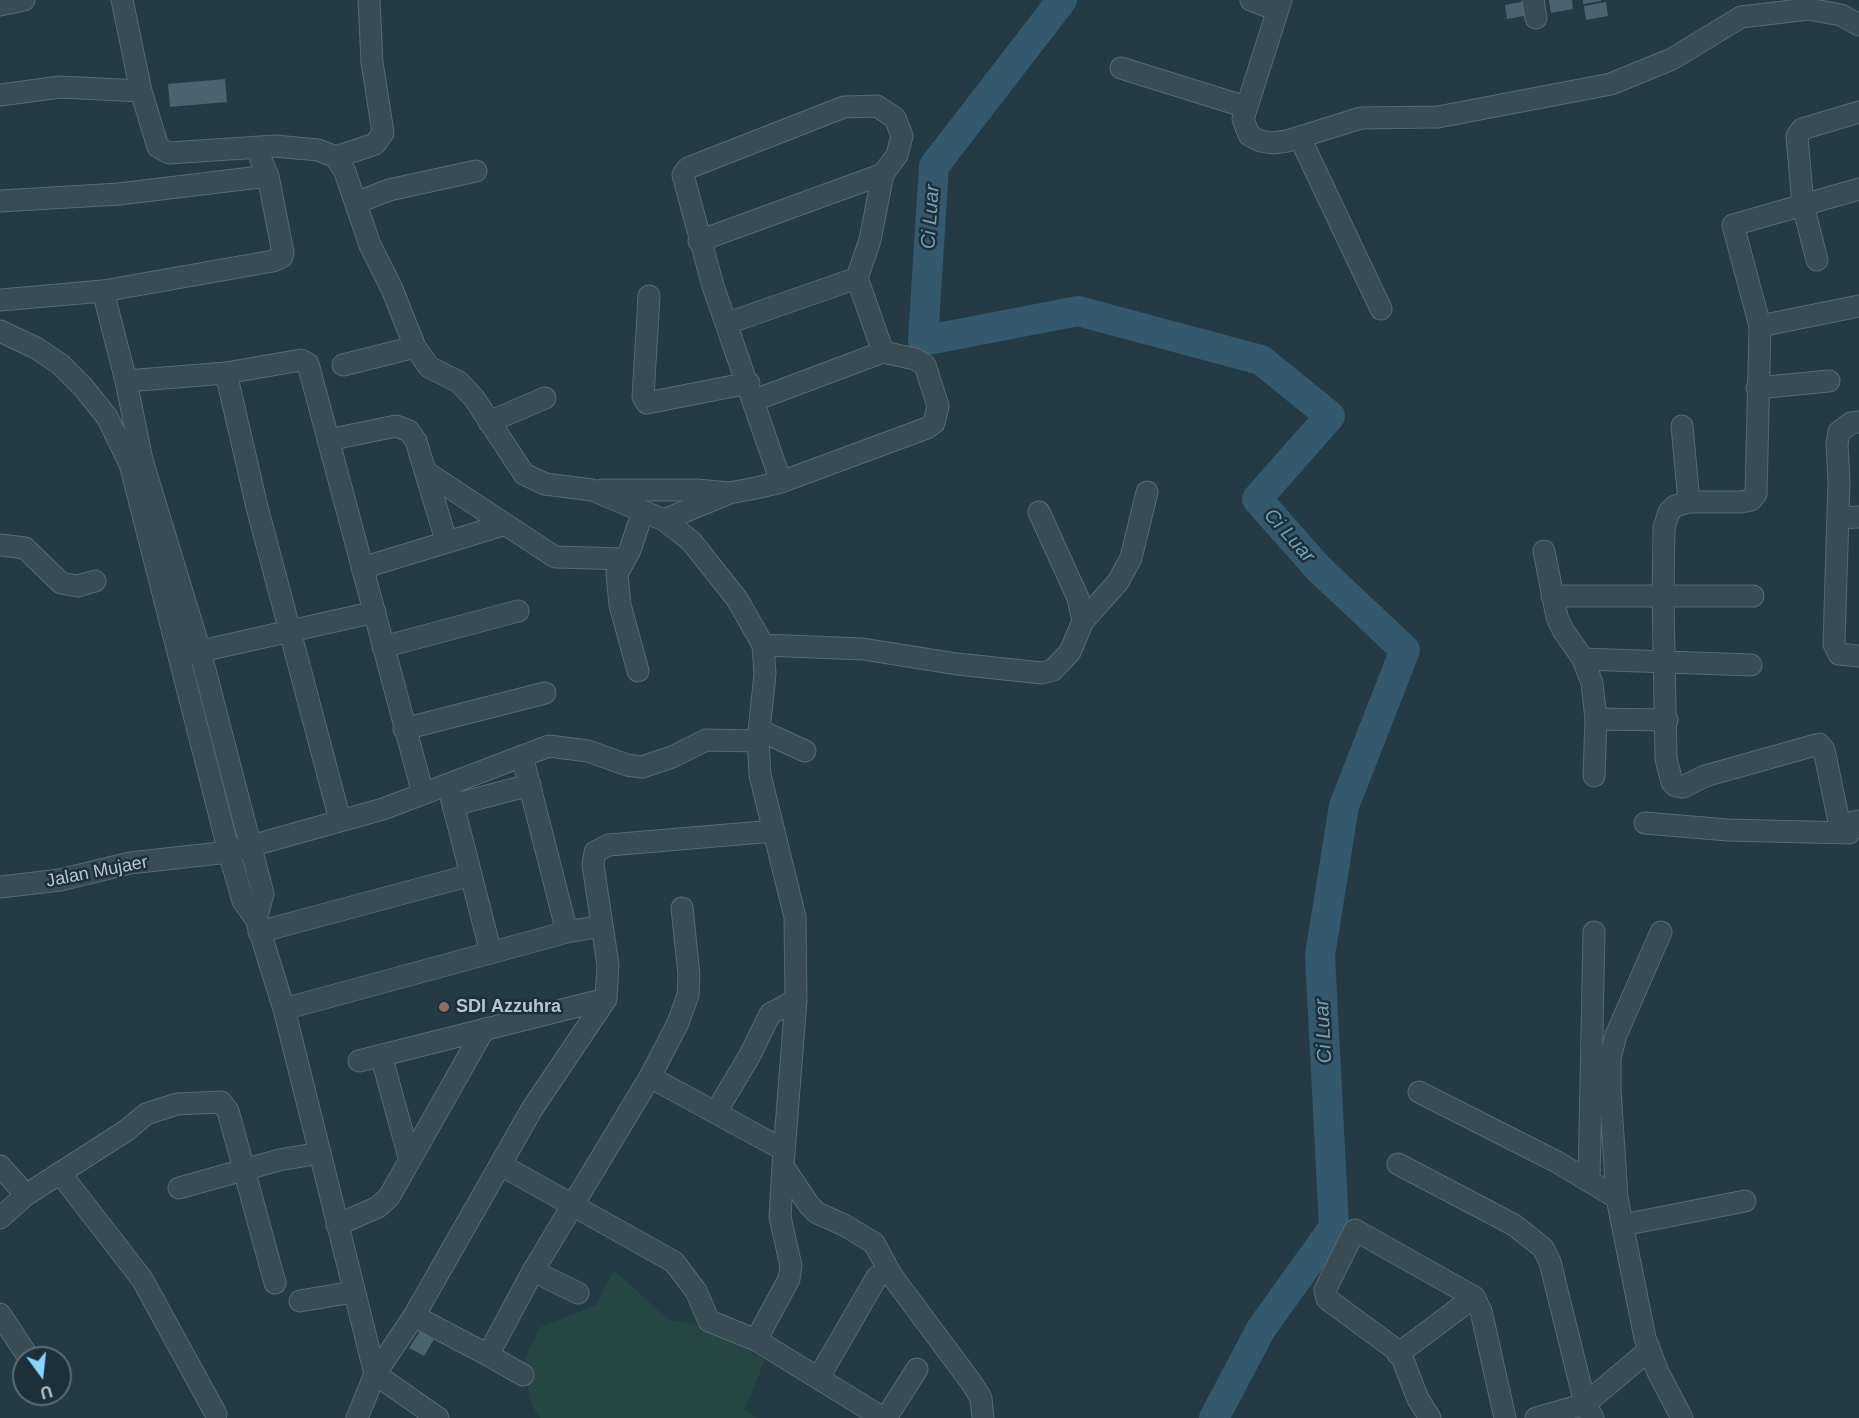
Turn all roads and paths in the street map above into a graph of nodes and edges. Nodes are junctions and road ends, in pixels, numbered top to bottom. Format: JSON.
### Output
{"nodes":[{"id":1,"x":24,"y":0,"type":"edge"},
{"id":2,"x":122,"y":0,"type":"edge"},
{"id":3,"x":369,"y":0,"type":"edge"},
{"id":4,"x":1251,"y":0,"type":"edge"},
{"id":5,"x":0,"y":5,"type":"edge"},
{"id":6,"x":1279,"y":5,"type":"edge"},
{"id":7,"x":1846,"y":14,"type":"edge"},
{"id":8,"x":1121,"y":68,"type":"dead end"},
{"id":9,"x":141,"y":91,"type":"junction"},
{"id":10,"x":0,"y":95,"type":"edge"},
{"id":11,"x":1246,"y":107,"type":"junction"},
{"id":12,"x":1859,"y":112,"type":"edge"},
{"id":13,"x":1300,"y":138,"type":"junction"},
{"id":14,"x":336,"y":157,"type":"junction"},
{"id":15,"x":476,"y":171,"type":"dead end"},
{"id":16,"x":883,"y":174,"type":"junction"},
{"id":17,"x":1859,"y":189,"type":"edge"},
{"id":18,"x":0,"y":201,"type":"edge"},
{"id":19,"x":356,"y":202,"type":"junction"},
{"id":20,"x":1803,"y":205,"type":"junction"},
{"id":21,"x":699,"y":241,"type":"junction"},
{"id":22,"x":1817,"y":260,"type":"dead end"},
{"id":23,"x":857,"y":278,"type":"junction"},
{"id":24,"x":103,"y":291,"type":"junction"},
{"id":25,"x":650,"y":297,"type":"dead end"},
{"id":26,"x":0,"y":300,"type":"edge"},
{"id":27,"x":1859,"y":306,"type":"edge"},
{"id":28,"x":1381,"y":309,"type":"dead end"},
{"id":29,"x":728,"y":323,"type":"junction"},
{"id":30,"x":1760,"y":327,"type":"junction"},
{"id":31,"x":0,"y":331,"type":"edge"},
{"id":32,"x":415,"y":347,"type":"junction"},
{"id":33,"x":883,"y":352,"type":"junction"},
{"id":34,"x":343,"y":365,"type":"dead end"},
{"id":35,"x":226,"y":373,"type":"junction"},
{"id":36,"x":126,"y":381,"type":"junction"},
{"id":37,"x":1829,"y":381,"type":"dead end"},
{"id":38,"x":1757,"y":388,"type":"junction"},
{"id":39,"x":752,"y":392,"type":"junction"},
{"id":40,"x":545,"y":398,"type":"dead end"},
{"id":41,"x":489,"y":422,"type":"junction"},
{"id":42,"x":1859,"y":422,"type":"edge"},
{"id":43,"x":1682,"y":426,"type":"dead end"},
{"id":44,"x":328,"y":440,"type":"junction"},
{"id":45,"x":136,"y":462,"type":"junction"},
{"id":46,"x":426,"y":472,"type":"junction"},
{"id":47,"x":781,"y":482,"type":"junction"},
{"id":48,"x":592,"y":490,"type":"junction"},
{"id":49,"x":1146,"y":492,"type":"dead end"},
{"id":50,"x":729,"y":493,"type":"junction"},
{"id":51,"x":1689,"y":502,"type":"junction"},
{"id":52,"x":642,"y":511,"type":"junction"},
{"id":53,"x":1039,"y":512,"type":"dead end"},
{"id":54,"x":1849,"y":517,"type":"edge"},
{"id":55,"x":664,"y":520,"type":"junction"},
{"id":56,"x":503,"y":525,"type":"junction"},
{"id":57,"x":446,"y":540,"type":"junction"},
{"id":58,"x":0,"y":543,"type":"edge"},
{"id":59,"x":1544,"y":551,"type":"dead end"},
{"id":60,"x":624,"y":559,"type":"junction"},
{"id":61,"x":362,"y":568,"type":"junction"},
{"id":62,"x":95,"y":581,"type":"dead end"},
{"id":63,"x":1552,"y":596,"type":"junction"},
{"id":64,"x":1753,"y":596,"type":"dead end"},
{"id":65,"x":1663,"y":597,"type":"junction"},
{"id":66,"x":518,"y":611,"type":"dead end"},
{"id":67,"x":375,"y":612,"type":"junction"},
{"id":68,"x":1083,"y":621,"type":"junction"},
{"id":69,"x":290,"y":632,"type":"junction"},
{"id":70,"x":764,"y":645,"type":"junction"},
{"id":71,"x":383,"y":647,"type":"junction"},
{"id":72,"x":190,"y":653,"type":"junction"},
{"id":73,"x":1859,"y":656,"type":"edge"},
{"id":74,"x":1583,"y":659,"type":"junction"},
{"id":75,"x":1664,"y":662,"type":"junction"},
{"id":76,"x":1751,"y":665,"type":"dead end"},
{"id":77,"x":638,"y":671,"type":"dead end"},
{"id":78,"x":545,"y":693,"type":"dead end"},
{"id":79,"x":1596,"y":719,"type":"junction"},
{"id":80,"x":1667,"y":720,"type":"junction"},
{"id":81,"x":404,"y":729,"type":"junction"},
{"id":82,"x":759,"y":736,"type":"junction"},
{"id":83,"x":805,"y":751,"type":"dead end"},
{"id":84,"x":522,"y":756,"type":"junction"},
{"id":85,"x":1594,"y":776,"type":"dead end"},
{"id":86,"x":530,"y":785,"type":"junction"},
{"id":87,"x":423,"y":794,"type":"junction"},
{"id":88,"x":451,"y":795,"type":"junction"},
{"id":89,"x":1858,"y":822,"type":"edge"},
{"id":90,"x":1646,"y":823,"type":"dead end"},
{"id":91,"x":335,"y":825,"type":"junction"},
{"id":92,"x":774,"y":831,"type":"junction"},
{"id":93,"x":251,"y":848,"type":"junction"},
{"id":94,"x":229,"y":852,"type":"junction"},
{"id":95,"x":471,"y":875,"type":"junction"},
{"id":96,"x":0,"y":887,"type":"edge"},
{"id":97,"x":682,"y":908,"type":"dead end"},
{"id":98,"x":257,"y":926,"type":"junction"},
{"id":99,"x":601,"y":926,"type":"junction"},
{"id":100,"x":567,"y":932,"type":"junction"},
{"id":101,"x":1594,"y":932,"type":"dead end"},
{"id":102,"x":1661,"y":932,"type":"dead end"},
{"id":103,"x":491,"y":953,"type":"junction"},
{"id":104,"x":606,"y":999,"type":"junction"},
{"id":105,"x":796,"y":1000,"type":"junction"},
{"id":106,"x":284,"y":1009,"type":"junction"},
{"id":107,"x":484,"y":1029,"type":"junction"},
{"id":108,"x":381,"y":1055,"type":"junction"},
{"id":109,"x":359,"y":1061,"type":"dead end"},
{"id":110,"x":650,"y":1077,"type":"junction"},
{"id":111,"x":1419,"y":1092,"type":"dead end"},
{"id":112,"x":716,"y":1112,"type":"junction"},
{"id":113,"x":320,"y":1153,"type":"junction"},
{"id":114,"x":410,"y":1157,"type":"junction"},
{"id":115,"x":784,"y":1158,"type":"junction"},
{"id":116,"x":1398,"y":1164,"type":"dead end"},
{"id":117,"x":501,"y":1165,"type":"junction"},
{"id":118,"x":0,"y":1166,"type":"edge"},
{"id":119,"x":244,"y":1170,"type":"junction"},
{"id":120,"x":60,"y":1173,"type":"junction"},
{"id":121,"x":1589,"y":1181,"type":"junction"},
{"id":122,"x":179,"y":1188,"type":"dead end"},
{"id":123,"x":26,"y":1195,"type":"junction"},
{"id":124,"x":1617,"y":1198,"type":"junction"},
{"id":125,"x":1745,"y":1201,"type":"dead end"},
{"id":126,"x":573,"y":1206,"type":"junction"},
{"id":127,"x":0,"y":1218,"type":"edge"},
{"id":128,"x":337,"y":1225,"type":"junction"},
{"id":129,"x":1623,"y":1225,"type":"junction"},
{"id":130,"x":533,"y":1271,"type":"junction"},
{"id":131,"x":877,"y":1277,"type":"dead end"},
{"id":132,"x":275,"y":1283,"type":"dead end"},
{"id":133,"x":353,"y":1292,"type":"junction"},
{"id":134,"x":578,"y":1293,"type":"dead end"},
{"id":135,"x":1474,"y":1296,"type":"junction"},
{"id":136,"x":300,"y":1301,"type":"dead end"},
{"id":137,"x":0,"y":1314,"type":"edge"},
{"id":138,"x":414,"y":1316,"type":"junction"},
{"id":139,"x":756,"y":1340,"type":"junction"},
{"id":140,"x":20,"y":1346,"type":"edge"},
{"id":141,"x":1648,"y":1351,"type":"junction"},
{"id":142,"x":1398,"y":1354,"type":"junction"},
{"id":143,"x":488,"y":1355,"type":"junction"},
{"id":144,"x":917,"y":1370,"type":"dead end"},
{"id":145,"x":375,"y":1374,"type":"junction"},
{"id":146,"x":524,"y":1375,"type":"dead end"},
{"id":147,"x":819,"y":1377,"type":"junction"},
{"id":148,"x":1589,"y":1411,"type":"edge"},
{"id":149,"x":216,"y":1414,"type":"dead end"},
{"id":150,"x":357,"y":1418,"type":"edge"},
{"id":151,"x":438,"y":1418,"type":"edge"},
{"id":152,"x":884,"y":1418,"type":"edge"},
{"id":153,"x":983,"y":1418,"type":"edge"},
{"id":154,"x":1430,"y":1418,"type":"edge"},
{"id":155,"x":1505,"y":1418,"type":"edge"},
{"id":156,"x":1536,"y":1418,"type":"edge"},
{"id":157,"x":1682,"y":1418,"type":"edge"}],
"edges":[{"from":1,"to":5,"type":"street"},
{"from":2,"to":9,"type":"street"},
{"from":3,"to":14,"type":"street"},
{"from":4,"to":6,"type":"street"},
{"from":6,"to":11,"type":"street"},
{"from":7,"to":13,"type":"street"},
{"from":8,"to":11,"type":"street"},
{"from":9,"to":10,"type":"street"},
{"from":9,"to":14,"type":"street"},
{"from":11,"to":13,"type":"street"},
{"from":12,"to":20,"type":"street"},
{"from":13,"to":28,"type":"street"},
{"from":14,"to":19,"type":"street"},
{"from":15,"to":19,"type":"street"},
{"from":16,"to":21,"type":"street"},
{"from":16,"to":21,"type":"street"},
{"from":16,"to":23,"type":"street"},
{"from":17,"to":20,"type":"street"},
{"from":18,"to":24,"type":"street"},
{"from":19,"to":32,"type":"street"},
{"from":20,"to":22,"type":"street"},
{"from":20,"to":30,"type":"street"},
{"from":21,"to":29,"type":"street"},
{"from":23,"to":29,"type":"street"},
{"from":23,"to":33,"type":"street"},
{"from":24,"to":26,"type":"street"},
{"from":24,"to":36,"type":"street"},
{"from":25,"to":39,"type":"street"},
{"from":27,"to":30,"type":"street"},
{"from":29,"to":39,"type":"street"},
{"from":30,"to":38,"type":"street"},
{"from":31,"to":45,"type":"street"},
{"from":32,"to":34,"type":"street"},
{"from":32,"to":41,"type":"street"},
{"from":33,"to":39,"type":"street"},
{"from":33,"to":47,"type":"street"},
{"from":35,"to":36,"type":"street"},
{"from":35,"to":44,"type":"street"},
{"from":35,"to":69,"type":"street"},
{"from":36,"to":45,"type":"street"},
{"from":37,"to":38,"type":"street"},
{"from":38,"to":51,"type":"street"},
{"from":39,"to":47,"type":"street"},
{"from":40,"to":41,"type":"street"},
{"from":41,"to":48,"type":"street"},
{"from":42,"to":54,"type":"street"},
{"from":43,"to":51,"type":"street"},
{"from":44,"to":46,"type":"street"},
{"from":44,"to":61,"type":"street"},
{"from":45,"to":72,"type":"street"},
{"from":46,"to":56,"type":"street"},
{"from":46,"to":57,"type":"street"},
{"from":47,"to":50,"type":"street"},
{"from":48,"to":50,"type":"street"},
{"from":48,"to":52,"type":"street"},
{"from":49,"to":68,"type":"street"},
{"from":50,"to":55,"type":"street"},
{"from":51,"to":65,"type":"street"},
{"from":52,"to":55,"type":"street"},
{"from":52,"to":60,"type":"street"},
{"from":53,"to":68,"type":"street"},
{"from":54,"to":73,"type":"street"},
{"from":55,"to":70,"type":"street"},
{"from":56,"to":57,"type":"street"},
{"from":56,"to":60,"type":"street"},
{"from":57,"to":61,"type":"street"},
{"from":58,"to":62,"type":"street"},
{"from":59,"to":63,"type":"street"},
{"from":60,"to":77,"type":"street"},
{"from":61,"to":67,"type":"street"},
{"from":63,"to":65,"type":"street"},
{"from":63,"to":74,"type":"street"},
{"from":64,"to":65,"type":"street"},
{"from":65,"to":75,"type":"street"},
{"from":66,"to":71,"type":"street"},
{"from":67,"to":69,"type":"street"},
{"from":67,"to":71,"type":"street"},
{"from":68,"to":70,"type":"street"},
{"from":69,"to":72,"type":"street"},
{"from":69,"to":91,"type":"street"},
{"from":70,"to":82,"type":"street"},
{"from":71,"to":81,"type":"street"},
{"from":72,"to":93,"type":"street"},
{"from":72,"to":94,"type":"street"},
{"from":74,"to":75,"type":"street"},
{"from":74,"to":79,"type":"street"},
{"from":75,"to":76,"type":"street"},
{"from":75,"to":80,"type":"street"},
{"from":78,"to":81,"type":"street"},
{"from":79,"to":80,"type":"street"},
{"from":79,"to":85,"type":"street"},
{"from":80,"to":89,"type":"street"},
{"from":81,"to":87,"type":"street"},
{"from":82,"to":83,"type":"street"},
{"from":82,"to":84,"type":"street"},
{"from":82,"to":92,"type":"street"},
{"from":84,"to":86,"type":"street"},
{"from":84,"to":88,"type":"street"},
{"from":86,"to":88,"type":"street"},
{"from":86,"to":100,"type":"street"},
{"from":87,"to":88,"type":"street","name":"Jalan Mujaer"},
{"from":87,"to":91,"type":"street","name":"Jalan Mujaer"},
{"from":88,"to":95,"type":"street"},
{"from":89,"to":90,"type":"street"},
{"from":91,"to":93,"type":"street","name":"Jalan Mujaer"},
{"from":92,"to":99,"type":"street"},
{"from":92,"to":105,"type":"street"},
{"from":93,"to":94,"type":"street","name":"Jalan Mujaer"},
{"from":93,"to":98,"type":"street"},
{"from":94,"to":96,"type":"street","name":"Jalan Mujaer"},
{"from":94,"to":98,"type":"street"},
{"from":95,"to":98,"type":"street"},
{"from":95,"to":103,"type":"street"},
{"from":97,"to":110,"type":"street"},
{"from":98,"to":106,"type":"street"},
{"from":99,"to":100,"type":"street"},
{"from":99,"to":104,"type":"street"},
{"from":100,"to":103,"type":"street"},
{"from":101,"to":121,"type":"street"},
{"from":102,"to":124,"type":"street"},
{"from":103,"to":106,"type":"street"},
{"from":104,"to":107,"type":"street"},
{"from":104,"to":117,"type":"street"},
{"from":105,"to":112,"type":"street"},
{"from":105,"to":115,"type":"street"},
{"from":106,"to":113,"type":"street"},
{"from":107,"to":108,"type":"street"},
{"from":107,"to":114,"type":"street"},
{"from":108,"to":109,"type":"street"},
{"from":108,"to":114,"type":"street"},
{"from":110,"to":112,"type":"street"},
{"from":110,"to":126,"type":"street"},
{"from":111,"to":121,"type":"street"},
{"from":112,"to":115,"type":"street"},
{"from":113,"to":119,"type":"street"},
{"from":113,"to":128,"type":"street"},
{"from":114,"to":128,"type":"street"},
{"from":115,"to":139,"type":"street"},
{"from":115,"to":153,"type":"street"},
{"from":116,"to":148,"type":"street"},
{"from":117,"to":126,"type":"street"},
{"from":117,"to":138,"type":"street"},
{"from":118,"to":123,"type":"street"},
{"from":119,"to":120,"type":"street"},
{"from":119,"to":122,"type":"street"},
{"from":119,"to":132,"type":"street"},
{"from":120,"to":123,"type":"street"},
{"from":120,"to":149,"type":"street"},
{"from":121,"to":124,"type":"street"},
{"from":123,"to":127,"type":"street"},
{"from":124,"to":129,"type":"street"},
{"from":125,"to":129,"type":"street"},
{"from":126,"to":130,"type":"street"},
{"from":126,"to":139,"type":"street"},
{"from":128,"to":133,"type":"street"},
{"from":129,"to":141,"type":"street"},
{"from":130,"to":134,"type":"street"},
{"from":130,"to":143,"type":"street"},
{"from":131,"to":147,"type":"street"},
{"from":133,"to":136,"type":"street"},
{"from":133,"to":145,"type":"street"},
{"from":135,"to":142,"type":"street"},
{"from":135,"to":142,"type":"street"},
{"from":135,"to":155,"type":"street"},
{"from":137,"to":140,"type":"street"},
{"from":138,"to":143,"type":"street"},
{"from":138,"to":145,"type":"street"},
{"from":139,"to":147,"type":"street"},
{"from":141,"to":148,"type":"street"},
{"from":141,"to":157,"type":"street"},
{"from":142,"to":154,"type":"street"},
{"from":143,"to":146,"type":"street"},
{"from":144,"to":152,"type":"street"},
{"from":145,"to":150,"type":"street"},
{"from":145,"to":151,"type":"street"},
{"from":147,"to":152,"type":"street"},
{"from":148,"to":156,"type":"street"}]}
